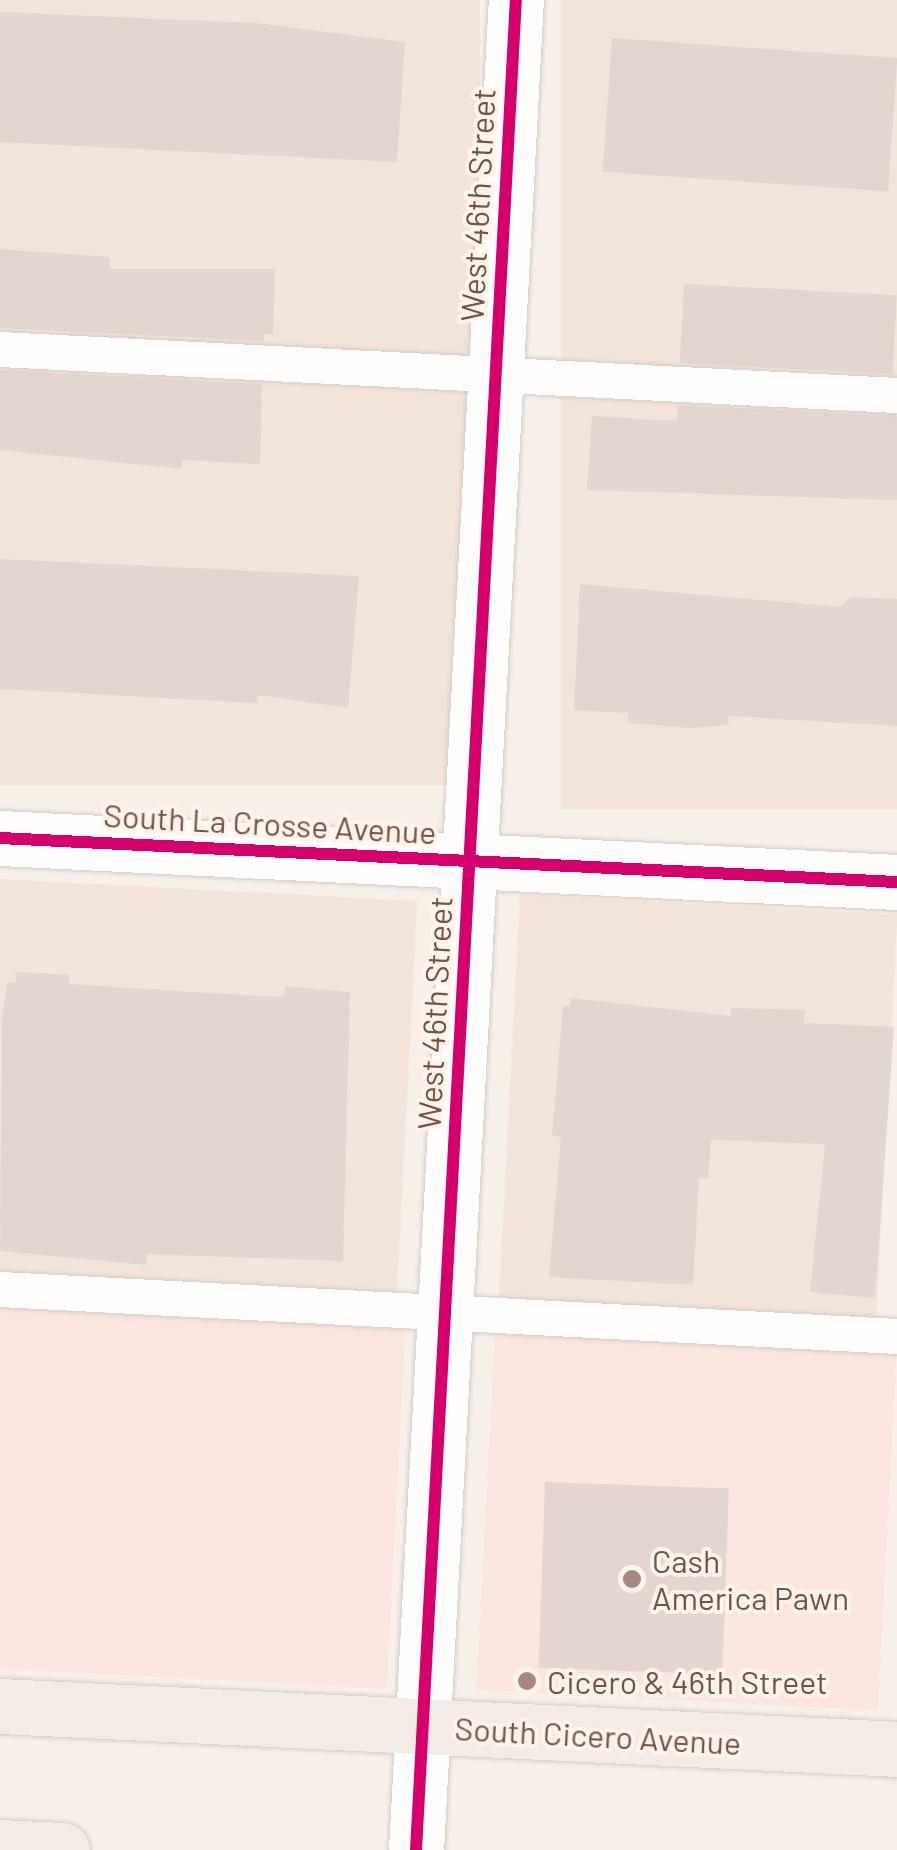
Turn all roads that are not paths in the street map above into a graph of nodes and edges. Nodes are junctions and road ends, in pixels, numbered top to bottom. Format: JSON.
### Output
{"nodes":[{"id":1,"x":516,"y":0,"type":"edge"},
{"id":2,"x":0,"y":350,"type":"edge"},
{"id":3,"x":495,"y":378,"type":"junction"},
{"id":4,"x":897,"y":395,"type":"edge"},
{"id":5,"x":0,"y":838,"type":"edge"},
{"id":6,"x":470,"y":860,"type":"junction"},
{"id":7,"x":897,"y":882,"type":"edge"},
{"id":8,"x":0,"y":1290,"type":"edge"},
{"id":9,"x":446,"y":1312,"type":"junction"},
{"id":10,"x":897,"y":1336,"type":"edge"},
{"id":11,"x":0,"y":1706,"type":"edge"},
{"id":12,"x":423,"y":1726,"type":"junction"},
{"id":13,"x":897,"y":1749,"type":"edge"},
{"id":14,"x":0,"y":1847,"type":"edge"},
{"id":15,"x":62,"y":1850,"type":"edge"},
{"id":16,"x":416,"y":1850,"type":"edge"}],
"edges":[{"from":1,"to":3,"type":"street","name":"West 46th Street"},
{"from":2,"to":3,"type":"lane"},
{"from":3,"to":4,"type":"lane"},
{"from":3,"to":6,"type":"street","name":"West 46th Street"},
{"from":5,"to":6,"type":"street","name":"South La Crosse Avenue"},
{"from":6,"to":7,"type":"street","name":"South La Crosse Avenue"},
{"from":6,"to":9,"type":"street","name":"West 46th Street"},
{"from":8,"to":9,"type":"lane"},
{"from":9,"to":10,"type":"lane"},
{"from":9,"to":12,"type":"street","name":"West 46th Street"},
{"from":11,"to":12,"type":"main road","name":"South Cicero Avenue"},
{"from":12,"to":13,"type":"main road","name":"South Cicero Avenue"},
{"from":12,"to":16,"type":"street","name":"West 46th Street"},
{"from":14,"to":15,"type":"main road"}]}
